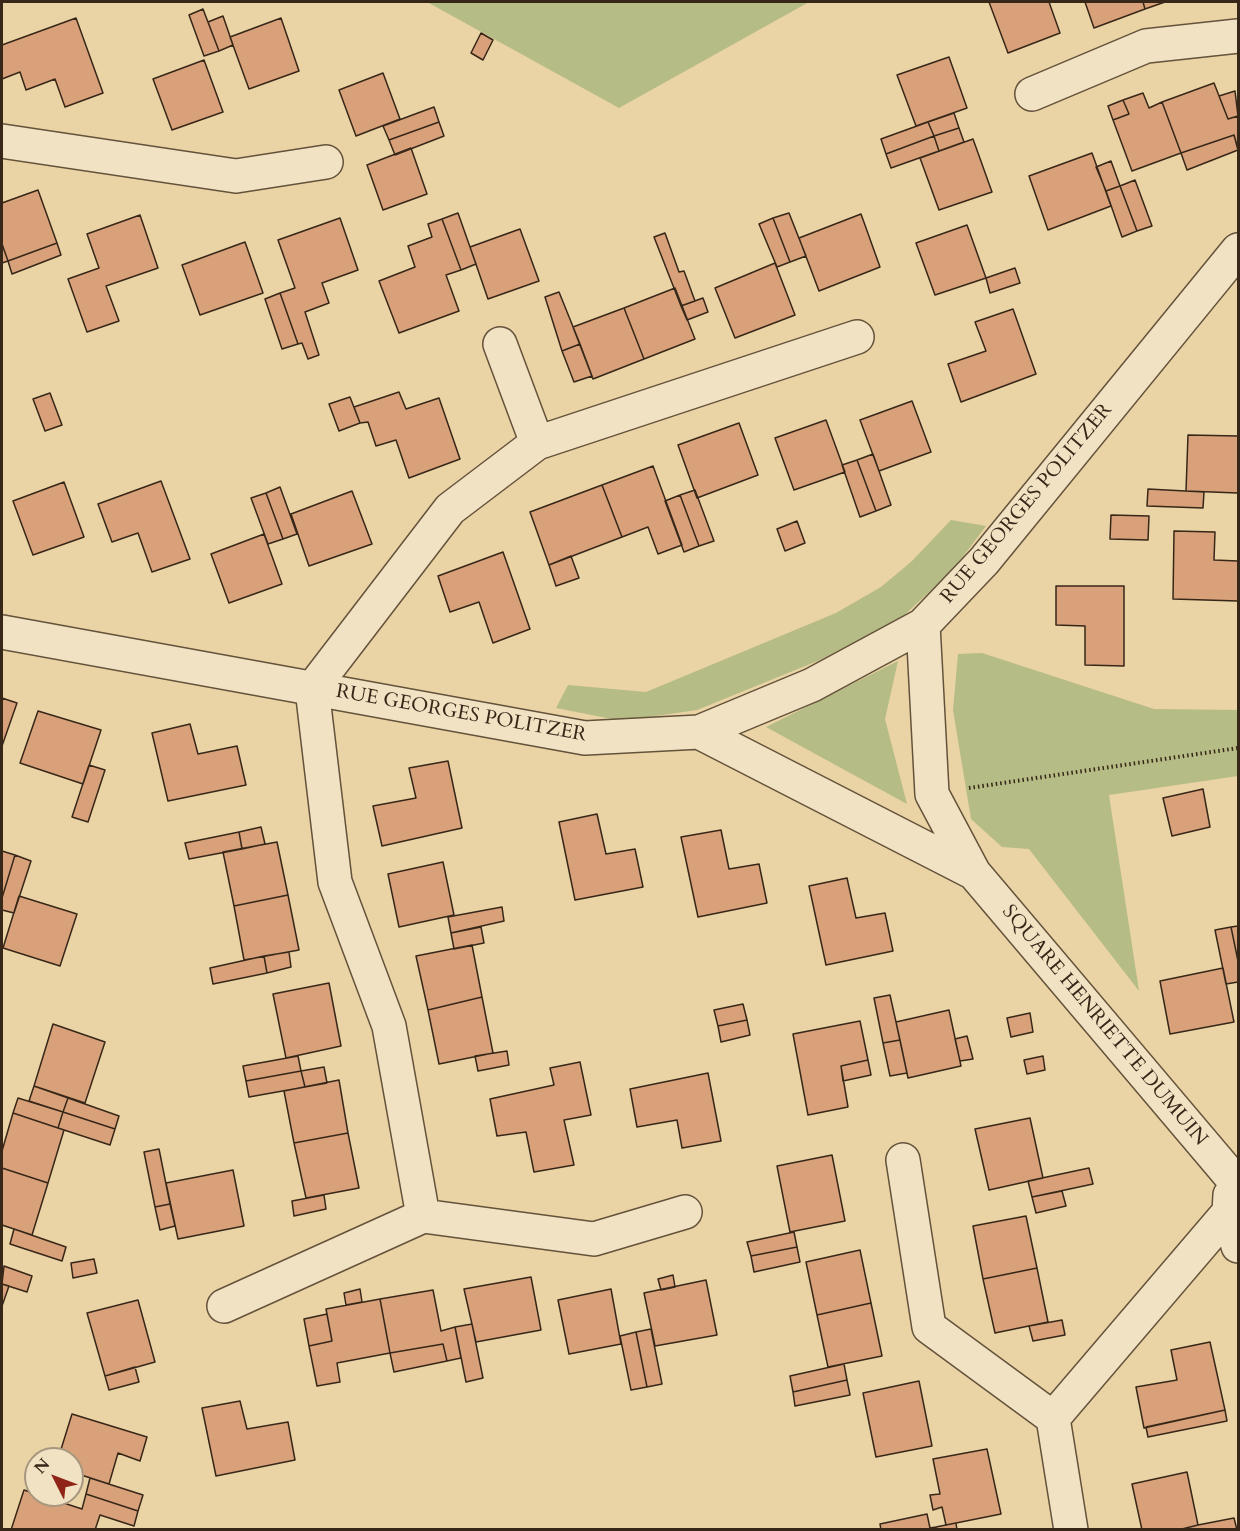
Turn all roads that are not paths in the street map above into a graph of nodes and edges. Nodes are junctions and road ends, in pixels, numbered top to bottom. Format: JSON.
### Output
{"nodes":[{"id":1,"x":1239,"y":36,"type":"edge"},
{"id":2,"x":1032,"y":94,"type":"dead end"},
{"id":3,"x":2,"y":141,"type":"edge"},
{"id":4,"x":326,"y":162,"type":"dead end"},
{"id":5,"x":1239,"y":249,"type":"edge"},
{"id":6,"x":857,"y":337,"type":"dead end"},
{"id":7,"x":500,"y":344,"type":"dead end"},
{"id":8,"x":537,"y":443,"type":"junction"},
{"id":9,"x":923,"y":625,"type":"junction"},
{"id":10,"x":2,"y":632,"type":"edge"},
{"id":11,"x":312,"y":689,"type":"junction"},
{"id":12,"x":699,"y":732,"type":"junction"},
{"id":13,"x":975,"y":873,"type":"junction"},
{"id":14,"x":903,"y":1160,"type":"dead end"},
{"id":15,"x":1236,"y":1175,"type":"edge"},
{"id":16,"x":685,"y":1212,"type":"dead end"},
{"id":17,"x":1229,"y":1212,"type":"junction"},
{"id":18,"x":423,"y":1216,"type":"junction"},
{"id":19,"x":1239,"y":1246,"type":"edge"},
{"id":20,"x":224,"y":1306,"type":"dead end"},
{"id":21,"x":1053,"y":1418,"type":"junction"},
{"id":22,"x":1071,"y":1530,"type":"edge"}],
"edges":[{"from":1,"to":2,"type":"street"},
{"from":3,"to":4,"type":"street"},
{"from":5,"to":9,"type":"street","name":"RUE GEORGES POLITZER"},
{"from":6,"to":8,"type":"street","name":"RUE GEORGES POLITZER"},
{"from":7,"to":8,"type":"street"},
{"from":8,"to":11,"type":"street","name":"RUE GEORGES POLITZER"},
{"from":9,"to":12,"type":"street","name":"RUE GEORGES POLITZER"},
{"from":9,"to":13,"type":"street"},
{"from":10,"to":11,"type":"street","name":"RUE GEORGES POLITZER"},
{"from":11,"to":12,"type":"street","name":"RUE GEORGES POLITZER"},
{"from":11,"to":18,"type":"street","name":"RUE GEORGES POLITZER"},
{"from":12,"to":13,"type":"street"},
{"from":13,"to":15,"type":"street","name":"SQUARE HENRIETTE DUMUIN"},
{"from":14,"to":21,"type":"street"},
{"from":15,"to":17,"type":"street","name":"SQUARE HENRIETTE DUMUIN"},
{"from":16,"to":18,"type":"street"},
{"from":17,"to":19,"type":"street","name":"SQUARE HENRIETTE DUMUIN"},
{"from":17,"to":21,"type":"street"},
{"from":18,"to":20,"type":"street"},
{"from":21,"to":22,"type":"street"}]}
